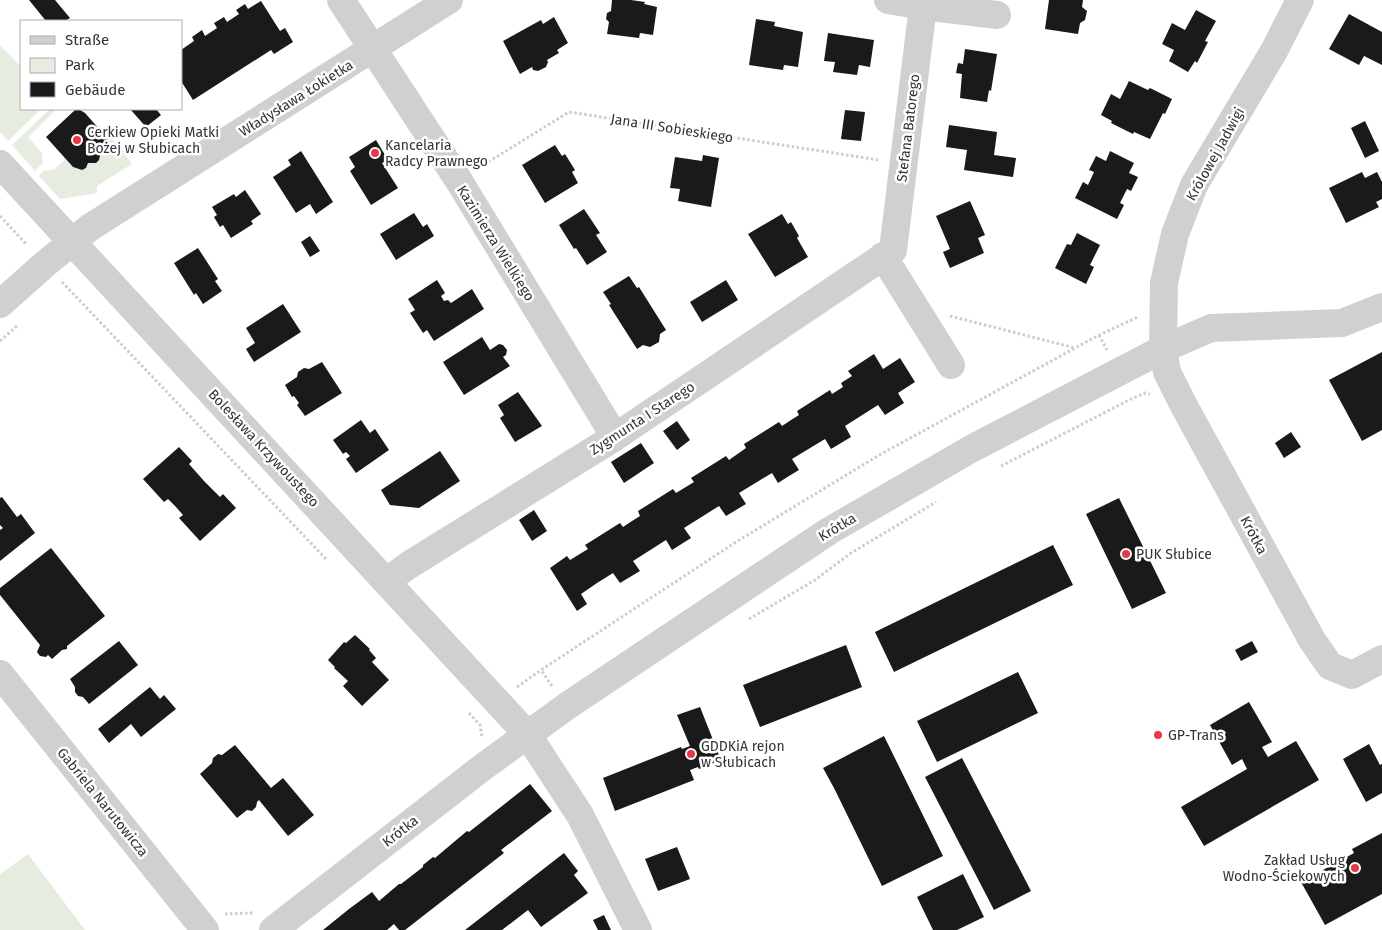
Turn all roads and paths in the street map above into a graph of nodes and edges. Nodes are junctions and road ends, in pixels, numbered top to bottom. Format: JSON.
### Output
{"nodes":[{"id":1,"x":341,"y":0,"type":"edge"},
{"id":2,"x":449,"y":0,"type":"edge"},
{"id":3,"x":888,"y":0,"type":"edge"},
{"id":4,"x":1300,"y":0,"type":"edge"},
{"id":5,"x":923,"y":6,"type":"junction"},
{"id":6,"x":997,"y":16,"type":"dead end"},
{"id":7,"x":372,"y":50,"type":"junction"},
{"id":8,"x":0,"y":164,"type":"edge"},
{"id":9,"x":904,"y":164,"type":"junction"},
{"id":10,"x":458,"y":181,"type":"junction"},
{"id":11,"x":0,"y":216,"type":"edge"},
{"id":12,"x":72,"y":241,"type":"junction"},
{"id":13,"x":888,"y":253,"type":"junction"},
{"id":14,"x":45,"y":264,"type":"junction"},
{"id":15,"x":0,"y":304,"type":"edge"},
{"id":16,"x":914,"y":306,"type":"junction"},
{"id":17,"x":1382,"y":307,"type":"edge"},
{"id":18,"x":1099,"y":335,"type":"dead end"},
{"id":19,"x":1076,"y":348,"type":"junction"},
{"id":20,"x":1163,"y":349,"type":"junction"},
{"id":21,"x":951,"y":365,"type":"dead end"},
{"id":22,"x":1131,"y":399,"type":"dead end"},
{"id":23,"x":615,"y":437,"type":"junction"},
{"id":24,"x":1000,"y":466,"type":"dead end"},
{"id":25,"x":941,"y":499,"type":"dead end"},
{"id":26,"x":328,"y":560,"type":"dead end"},
{"id":27,"x":387,"y":581,"type":"junction"},
{"id":28,"x":742,"y":622,"type":"dead end"},
{"id":29,"x":1382,"y":659,"type":"edge"},
{"id":30,"x":0,"y":674,"type":"edge"},
{"id":31,"x":567,"y":706,"type":"junction"},
{"id":32,"x":468,"y":712,"type":"dead end"},
{"id":33,"x":528,"y":734,"type":"junction"},
{"id":34,"x":483,"y":767,"type":"junction"},
{"id":35,"x":205,"y":930,"type":"edge"},
{"id":36,"x":273,"y":930,"type":"edge"},
{"id":37,"x":638,"y":930,"type":"edge"}],
"edges":[{"from":1,"to":7,"type":"street","name":"Kazimierza Wielkiego"},
{"from":2,"to":7,"type":"street","name":"Władysława Łokietka"},
{"from":3,"to":5,"type":"street"},
{"from":4,"to":20,"type":"street","name":"Królowej Jadwigi"},
{"from":5,"to":6,"type":"street"},
{"from":5,"to":9,"type":"street","name":"Stefana Batorego"},
{"from":7,"to":10,"type":"street","name":"Kazimierza Wielkiego"},
{"from":7,"to":12,"type":"street","name":"Władysława Łokietka"},
{"from":8,"to":12,"type":"street","name":"Bolesława Krzywoustego"},
{"from":9,"to":10,"type":"path","name":"Jana III Sobieskiego"},
{"from":9,"to":13,"type":"street","name":"Stefana Batorego"},
{"from":10,"to":23,"type":"street","name":"Kazimierza Wielkiego"},
{"from":11,"to":14,"type":"path"},
{"from":12,"to":14,"type":"street","name":"Władysława Łokietka"},
{"from":12,"to":27,"type":"street","name":"Bolesława Krzywoustego"},
{"from":13,"to":16,"type":"street"},
{"from":13,"to":23,"type":"street","name":"Zygmunta I Starego"},
{"from":14,"to":15,"type":"street","name":"Władysława Łokietka"},
{"from":14,"to":26,"type":"path"},
{"from":16,"to":19,"type":"path"},
{"from":16,"to":21,"type":"street"},
{"from":17,"to":20,"type":"street","name":"Krótka"},
{"from":18,"to":19,"type":"path"},
{"from":19,"to":31,"type":"path"},
{"from":20,"to":29,"type":"street","name":"Krótka"},
{"from":20,"to":31,"type":"street","name":"Krótka"},
{"from":22,"to":24,"type":"path"},
{"from":23,"to":27,"type":"street","name":"Zygmunta I Starego"},
{"from":25,"to":28,"type":"path"},
{"from":27,"to":33,"type":"street","name":"Bolesława Krzywoustego"},
{"from":30,"to":35,"type":"street","name":"Gabriela Narutowicza"},
{"from":31,"to":33,"type":"street","name":"Krótka"},
{"from":32,"to":34,"type":"path"},
{"from":33,"to":34,"type":"street","name":"Krótka"},
{"from":33,"to":37,"type":"street"},
{"from":34,"to":36,"type":"street","name":"Krótka"}]}
